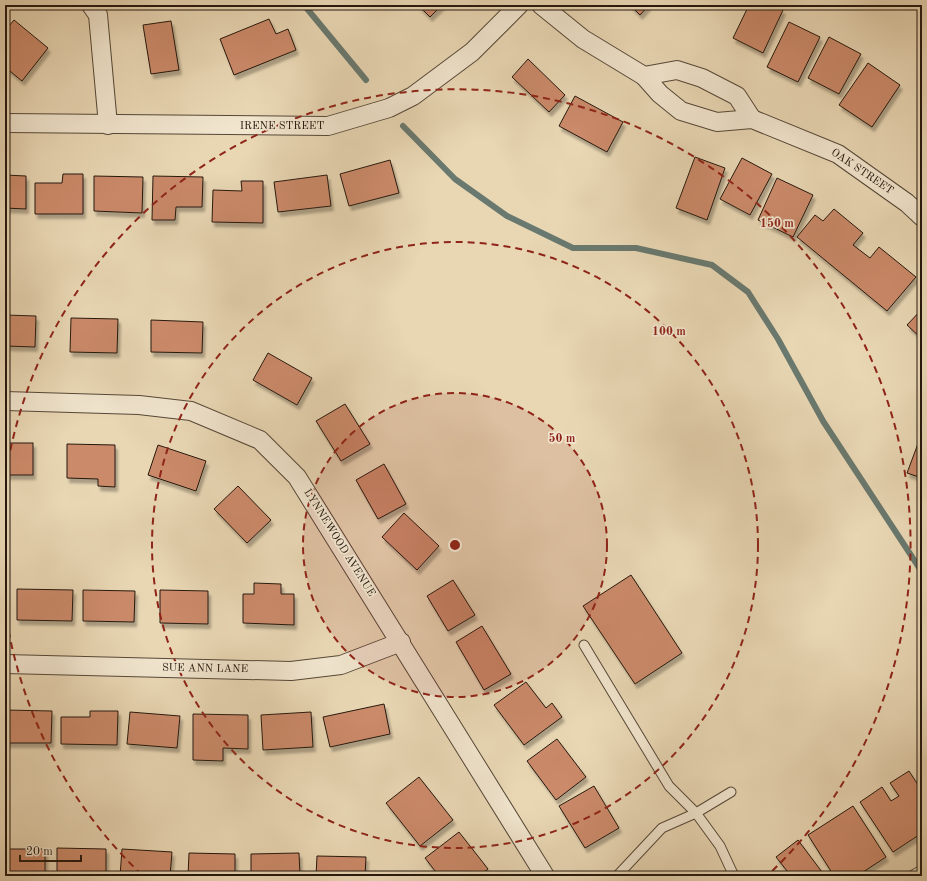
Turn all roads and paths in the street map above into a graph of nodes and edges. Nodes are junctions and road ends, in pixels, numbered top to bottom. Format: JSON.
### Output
{"nodes":[{"id":1,"x":91,"y":5,"type":"edge"},
{"id":2,"x":519,"y":5,"type":"edge"},
{"id":3,"x":541,"y":5,"type":"edge"},
{"id":4,"x":644,"y":76,"type":"junction"},
{"id":5,"x":752,"y":119,"type":"junction"},
{"id":6,"x":5,"y":123,"type":"edge"},
{"id":7,"x":108,"y":125,"type":"junction"},
{"id":8,"x":922,"y":217,"type":"edge"},
{"id":9,"x":5,"y":401,"type":"edge"},
{"id":10,"x":400,"y":642,"type":"junction"},
{"id":11,"x":584,"y":644,"type":"dead end"},
{"id":12,"x":5,"y":664,"type":"edge"},
{"id":13,"x":731,"y":792,"type":"dead end"},
{"id":14,"x":696,"y":813,"type":"junction"},
{"id":15,"x":922,"y":870,"type":"edge"},
{"id":16,"x":545,"y":876,"type":"edge"},
{"id":17,"x":617,"y":876,"type":"edge"},
{"id":18,"x":734,"y":876,"type":"edge"},
{"id":19,"x":911,"y":876,"type":"edge"}],
"edges":[{"from":1,"to":7,"type":"street"},
{"from":2,"to":7,"type":"street","name":"IRENE STREET"},
{"from":3,"to":4,"type":"street","name":"OAK STREET"},
{"from":4,"to":5,"type":"street","name":"OAK STREET"},
{"from":4,"to":5,"type":"street"},
{"from":5,"to":8,"type":"street","name":"OAK STREET"},
{"from":6,"to":7,"type":"street","name":"IRENE STREET"},
{"from":9,"to":10,"type":"street","name":"LYNNEWOOD AVENUE"},
{"from":10,"to":12,"type":"street","name":"SUE ANN LANE"},
{"from":10,"to":16,"type":"street","name":"LYNNEWOOD AVENUE"},
{"from":11,"to":14,"type":"lane"},
{"from":13,"to":14,"type":"lane"},
{"from":14,"to":17,"type":"lane"},
{"from":14,"to":18,"type":"lane"},
{"from":15,"to":19,"type":"lane"}]}
